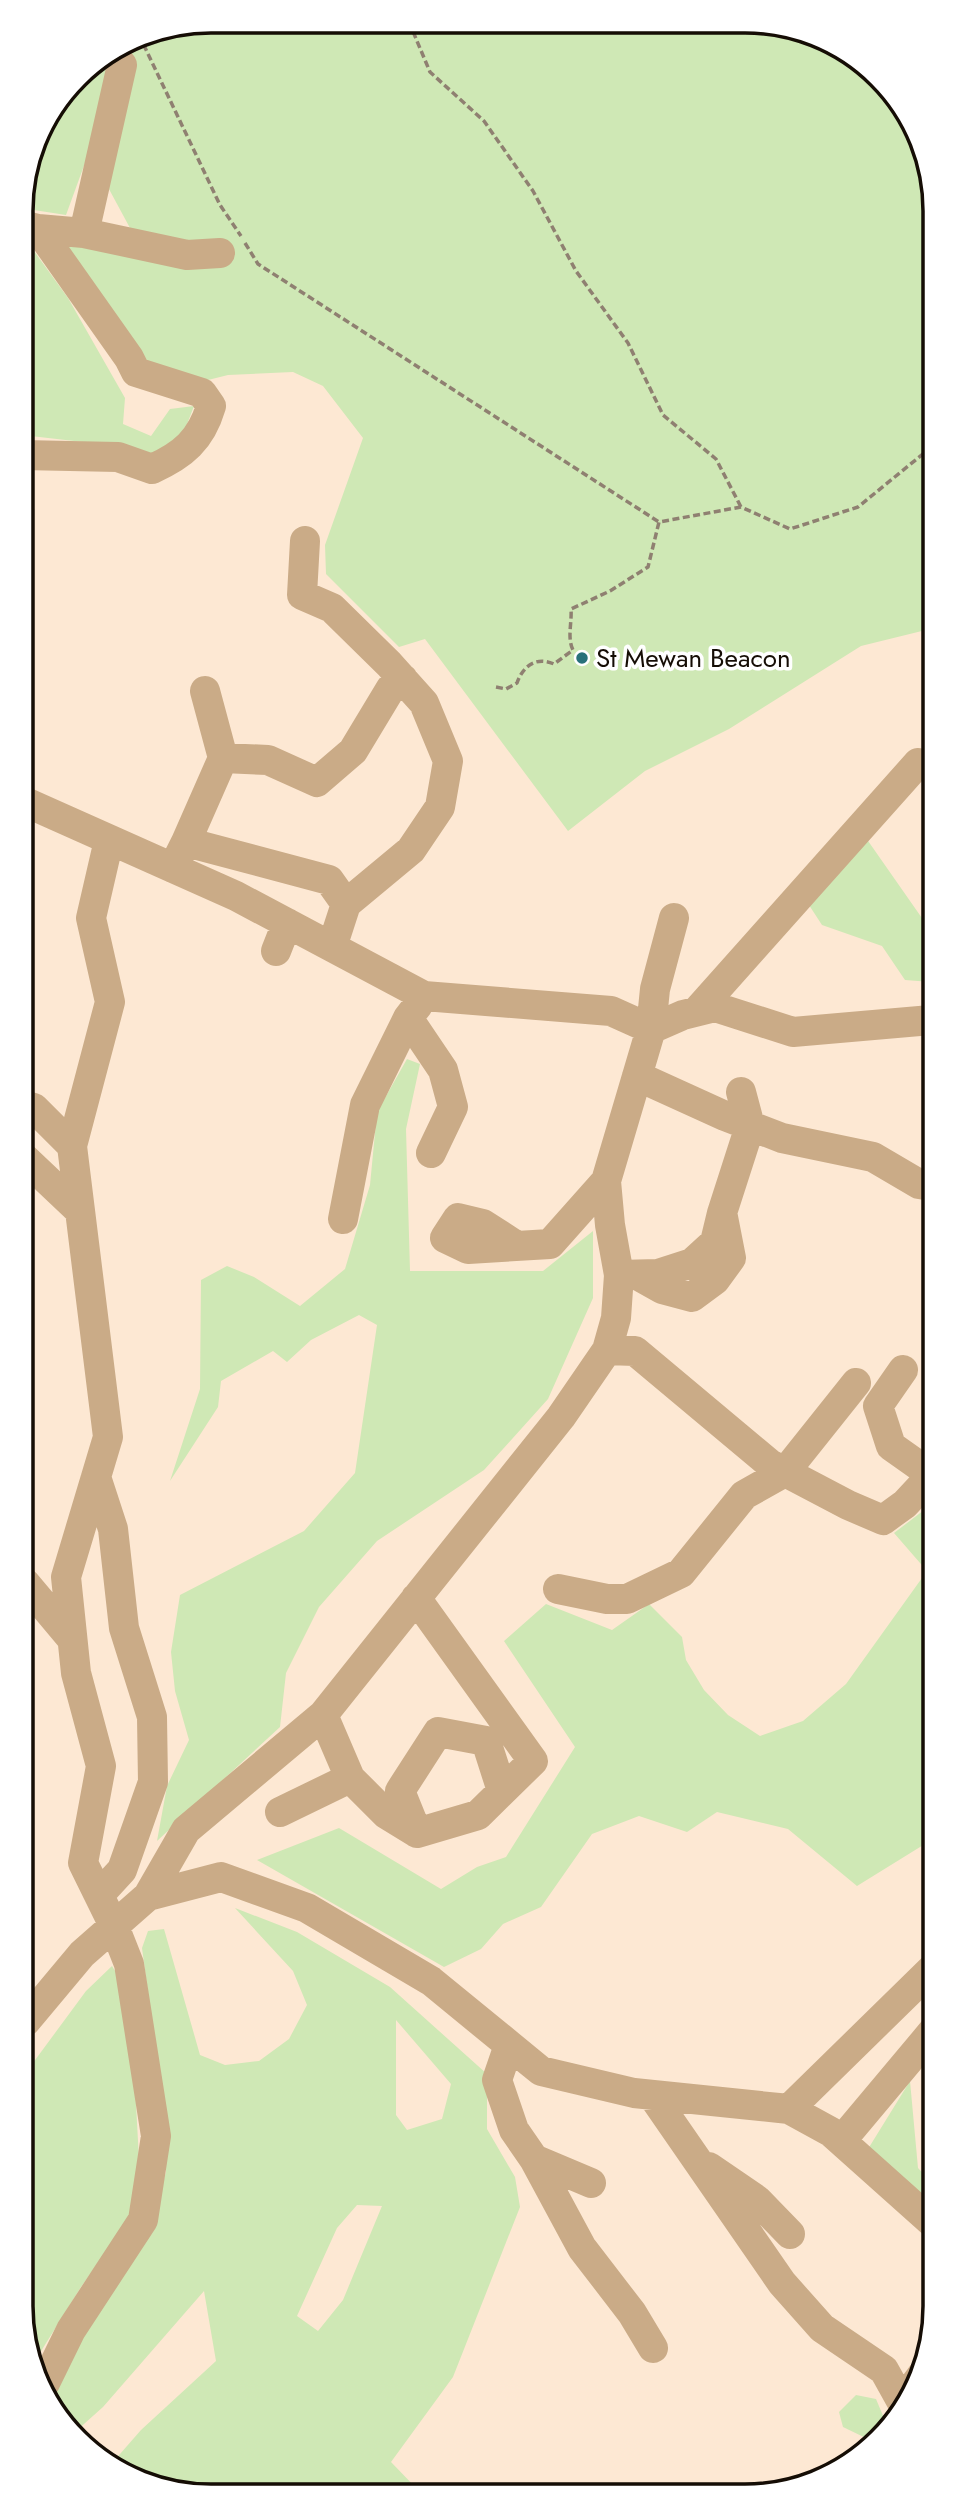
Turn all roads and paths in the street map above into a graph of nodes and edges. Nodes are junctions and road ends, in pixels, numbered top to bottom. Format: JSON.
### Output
{"nodes":[{"id":1,"x":414,"y":33,"type":"edge"},
{"id":2,"x":144,"y":47,"type":"edge"},
{"id":3,"x":122,"y":65,"type":"dead end"},
{"id":4,"x":34,"y":227,"type":"edge"},
{"id":5,"x":34,"y":232,"type":"edge"},
{"id":6,"x":84,"y":233,"type":"junction"},
{"id":7,"x":220,"y":253,"type":"dead end"},
{"id":8,"x":923,"y":454,"type":"edge"},
{"id":9,"x":34,"y":455,"type":"edge"},
{"id":10,"x":741,"y":507,"type":"junction"},
{"id":11,"x":659,"y":522,"type":"junction"},
{"id":12,"x":305,"y":541,"type":"dead end"},
{"id":13,"x":403,"y":680,"type":"junction"},
{"id":14,"x":496,"y":687,"type":"dead end"},
{"id":15,"x":205,"y":691,"type":"dead end"},
{"id":16,"x":223,"y":758,"type":"junction"},
{"id":17,"x":918,"y":762,"type":"dead end"},
{"id":18,"x":34,"y":806,"type":"edge"},
{"id":19,"x":109,"y":840,"type":"junction"},
{"id":20,"x":179,"y":855,"type":"junction"},
{"id":21,"x":346,"y":904,"type":"junction"},
{"id":22,"x":674,"y":918,"type":"dead end"},
{"id":23,"x":287,"y":923,"type":"junction"},
{"id":24,"x":332,"y":947,"type":"junction"},
{"id":25,"x":275,"y":951,"type":"dead end"},
{"id":26,"x":416,"y":1007,"type":"junction"},
{"id":27,"x":697,"y":1012,"type":"junction"},
{"id":28,"x":923,"y":1021,"type":"edge"},
{"id":29,"x":651,"y":1029,"type":"junction"},
{"id":30,"x":637,"y":1076,"type":"junction"},
{"id":31,"x":741,"y":1092,"type":"dead end"},
{"id":32,"x":34,"y":1108,"type":"edge"},
{"id":33,"x":750,"y":1126,"type":"junction"},
{"id":34,"x":72,"y":1146,"type":"junction"},
{"id":35,"x":431,"y":1153,"type":"dead end"},
{"id":36,"x":34,"y":1167,"type":"edge"},
{"id":37,"x":606,"y":1181,"type":"junction"},
{"id":38,"x":923,"y":1185,"type":"edge"},
{"id":39,"x":80,"y":1211,"type":"junction"},
{"id":40,"x":343,"y":1220,"type":"dead end"},
{"id":41,"x":516,"y":1246,"type":"dead end"},
{"id":42,"x":628,"y":1275,"type":"junction"},
{"id":43,"x":607,"y":1350,"type":"junction"},
{"id":44,"x":903,"y":1370,"type":"dead end"},
{"id":45,"x":856,"y":1383,"type":"dead end"},
{"id":46,"x":922,"y":1468,"type":"edge"},
{"id":47,"x":785,"y":1472,"type":"junction"},
{"id":48,"x":96,"y":1477,"type":"junction"},
{"id":49,"x":922,"y":1485,"type":"edge"},
{"id":50,"x":558,"y":1589,"type":"dead end"},
{"id":51,"x":33,"y":1593,"type":"edge"},
{"id":52,"x":416,"y":1598,"type":"junction"},
{"id":53,"x":72,"y":1639,"type":"junction"},
{"id":54,"x":323,"y":1715,"type":"junction"},
{"id":55,"x":350,"y":1778,"type":"junction"},
{"id":56,"x":502,"y":1791,"type":"junction"},
{"id":57,"x":280,"y":1812,"type":"dead end"},
{"id":58,"x":417,"y":1833,"type":"junction"},
{"id":59,"x":99,"y":1895,"type":"junction"},
{"id":60,"x":148,"y":1896,"type":"junction"},
{"id":61,"x":114,"y":1926,"type":"junction"},
{"id":62,"x":922,"y":1979,"type":"edge"},
{"id":63,"x":33,"y":2012,"type":"edge"},
{"id":64,"x":922,"y":2044,"type":"edge"},
{"id":65,"x":509,"y":2045,"type":"junction"},
{"id":66,"x":652,"y":2095,"type":"junction"},
{"id":67,"x":789,"y":2109,"type":"junction"},
{"id":68,"x":841,"y":2141,"type":"junction"},
{"id":69,"x":695,"y":2157,"type":"junction"},
{"id":70,"x":534,"y":2159,"type":"junction"},
{"id":71,"x":591,"y":2183,"type":"dead end"},
{"id":72,"x":922,"y":2213,"type":"edge"},
{"id":73,"x":790,"y":2234,"type":"dead end"},
{"id":74,"x":653,"y":2347,"type":"dead end"},
{"id":75,"x":48,"y":2376,"type":"edge"},
{"id":76,"x":898,"y":2395,"type":"edge"}],
"edges":[{"from":1,"to":10,"type":"path"},
{"from":2,"to":11,"type":"path"},
{"from":3,"to":6,"type":"lane"},
{"from":4,"to":6,"type":"lane"},
{"from":5,"to":9,"type":"lane"},
{"from":6,"to":7,"type":"lane"},
{"from":8,"to":10,"type":"path"},
{"from":10,"to":11,"type":"path"},
{"from":11,"to":14,"type":"path"},
{"from":12,"to":13,"type":"lane"},
{"from":13,"to":16,"type":"lane"},
{"from":13,"to":21,"type":"lane"},
{"from":15,"to":16,"type":"lane"},
{"from":16,"to":20,"type":"lane"},
{"from":17,"to":27,"type":"lane"},
{"from":18,"to":19,"type":"lane"},
{"from":19,"to":20,"type":"lane"},
{"from":19,"to":34,"type":"lane"},
{"from":20,"to":21,"type":"lane"},
{"from":20,"to":23,"type":"lane"},
{"from":21,"to":24,"type":"lane"},
{"from":22,"to":29,"type":"lane"},
{"from":23,"to":24,"type":"lane"},
{"from":23,"to":25,"type":"lane"},
{"from":24,"to":26,"type":"lane"},
{"from":26,"to":29,"type":"lane"},
{"from":26,"to":35,"type":"lane"},
{"from":26,"to":40,"type":"lane"},
{"from":27,"to":28,"type":"lane"},
{"from":27,"to":29,"type":"lane"},
{"from":29,"to":30,"type":"lane"},
{"from":30,"to":33,"type":"lane"},
{"from":30,"to":37,"type":"lane"},
{"from":31,"to":33,"type":"lane"},
{"from":32,"to":34,"type":"lane"},
{"from":33,"to":38,"type":"lane"},
{"from":33,"to":42,"type":"lane"},
{"from":34,"to":39,"type":"lane"},
{"from":36,"to":39,"type":"lane"},
{"from":37,"to":41,"type":"lane"},
{"from":37,"to":42,"type":"lane"},
{"from":39,"to":48,"type":"lane"},
{"from":42,"to":43,"type":"lane"},
{"from":43,"to":47,"type":"lane"},
{"from":43,"to":52,"type":"lane"},
{"from":44,"to":46,"type":"lane"},
{"from":45,"to":47,"type":"lane"},
{"from":47,"to":49,"type":"lane"},
{"from":47,"to":50,"type":"lane"},
{"from":48,"to":53,"type":"lane"},
{"from":48,"to":59,"type":"lane"},
{"from":51,"to":53,"type":"lane"},
{"from":52,"to":54,"type":"lane"},
{"from":52,"to":56,"type":"lane"},
{"from":53,"to":59,"type":"lane"},
{"from":54,"to":55,"type":"lane"},
{"from":54,"to":60,"type":"lane"},
{"from":55,"to":57,"type":"lane"},
{"from":55,"to":58,"type":"lane"},
{"from":56,"to":58,"type":"lane"},
{"from":56,"to":58,"type":"lane"},
{"from":59,"to":61,"type":"lane"},
{"from":60,"to":61,"type":"lane"},
{"from":60,"to":65,"type":"lane"},
{"from":61,"to":63,"type":"lane"},
{"from":61,"to":75,"type":"lane"},
{"from":62,"to":67,"type":"lane"},
{"from":64,"to":68,"type":"lane"},
{"from":65,"to":66,"type":"lane"},
{"from":65,"to":70,"type":"lane"},
{"from":66,"to":67,"type":"lane"},
{"from":66,"to":69,"type":"lane"},
{"from":67,"to":68,"type":"lane"},
{"from":68,"to":72,"type":"lane"},
{"from":69,"to":73,"type":"lane"},
{"from":69,"to":76,"type":"lane"},
{"from":70,"to":71,"type":"lane"},
{"from":70,"to":74,"type":"lane"}]}
